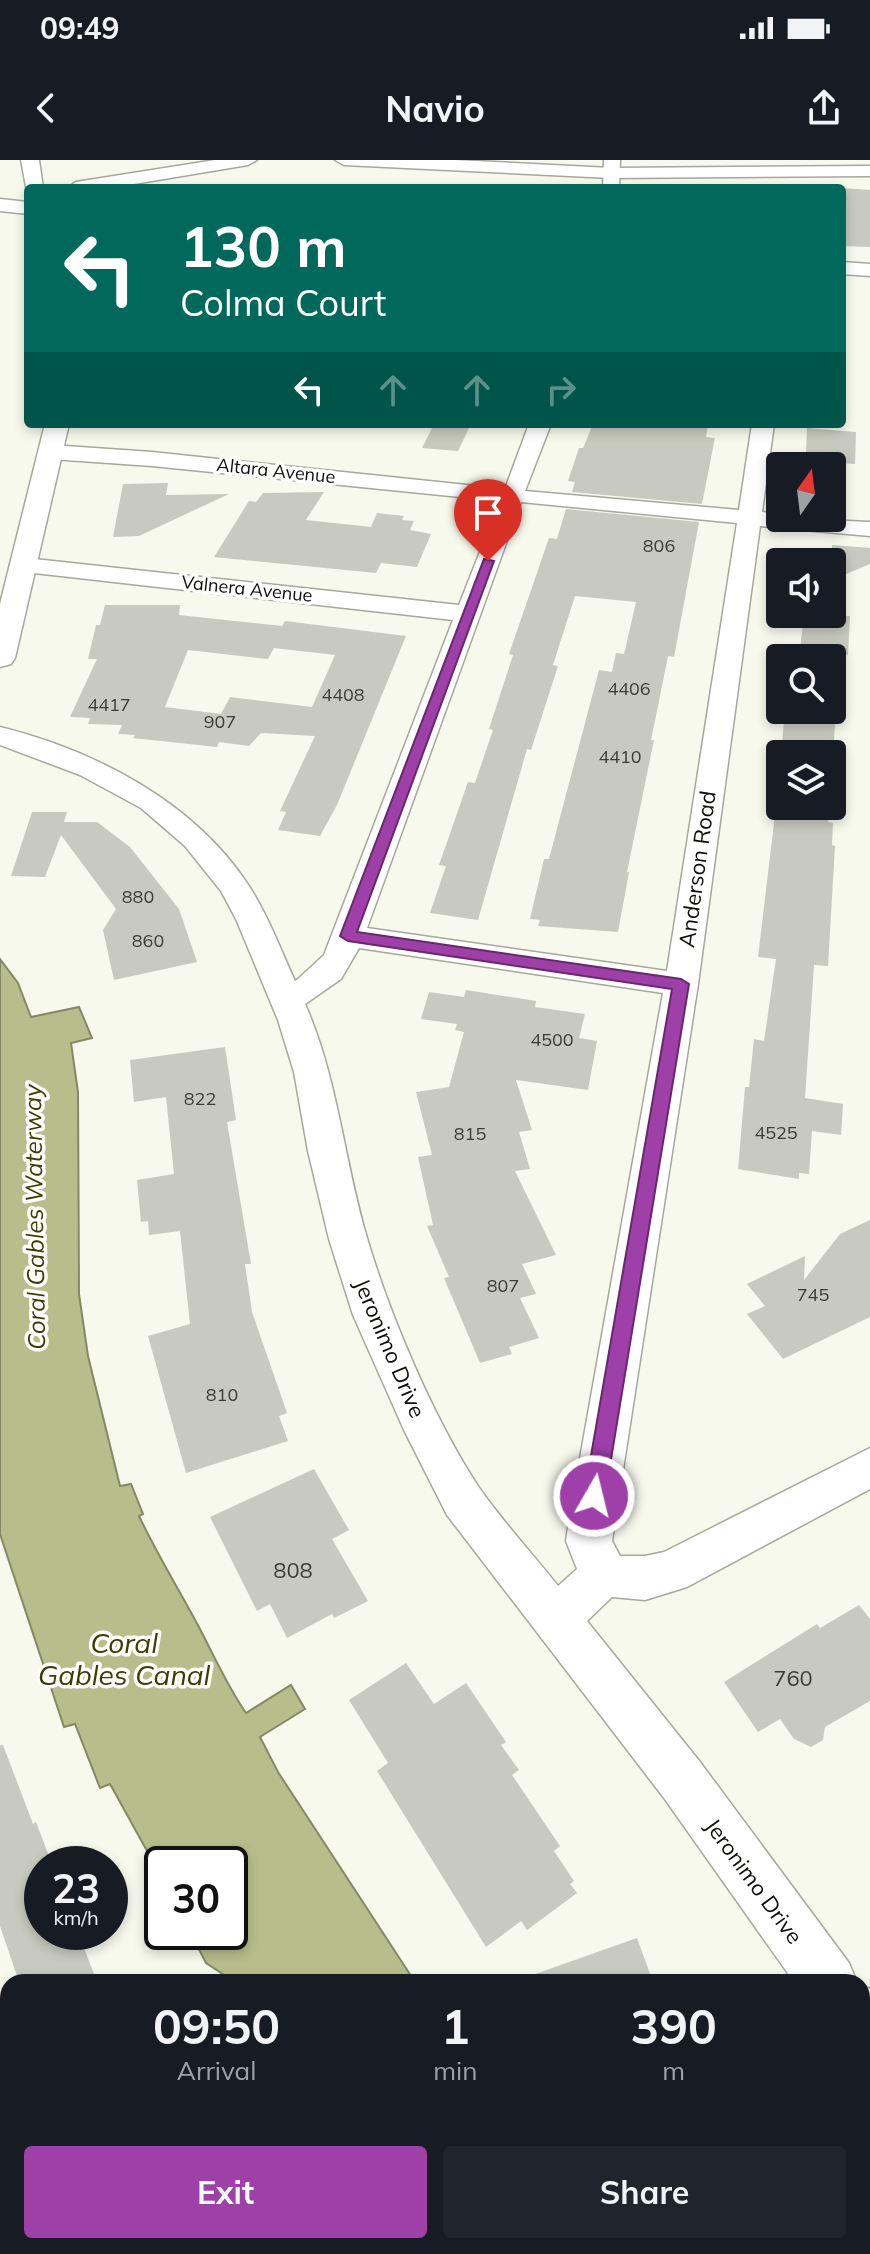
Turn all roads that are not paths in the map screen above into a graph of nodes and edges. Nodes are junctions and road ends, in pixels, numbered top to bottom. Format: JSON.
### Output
{"nodes":[{"id":1,"x":30,"y":160,"type":"edge"},
{"id":2,"x":248,"y":160,"type":"edge"},
{"id":3,"x":344,"y":160,"type":"edge"},
{"id":4,"x":870,"y":171,"type":"edge"},
{"id":5,"x":611,"y":174,"type":"edge"},
{"id":6,"x":798,"y":174,"type":"edge"},
{"id":7,"x":33,"y":184,"type":"edge"},
{"id":8,"x":101,"y":184,"type":"edge"},
{"id":9,"x":0,"y":195,"type":"edge"},
{"id":10,"x":24,"y":197,"type":"edge"},
{"id":11,"x":0,"y":205,"type":"edge"},
{"id":12,"x":24,"y":208,"type":"edge"},
{"id":13,"x":846,"y":257,"type":"edge"},
{"id":14,"x":870,"y":259,"type":"edge"},
{"id":15,"x":846,"y":268,"type":"edge"},
{"id":16,"x":870,"y":270,"type":"edge"},
{"id":17,"x":56,"y":428,"type":"edge"},
{"id":18,"x":539,"y":428,"type":"edge"},
{"id":19,"x":762,"y":428,"type":"edge"},
{"id":20,"x":51,"y":452,"type":"junction"},
{"id":21,"x":514,"y":495,"type":"junction"},
{"id":22,"x":749,"y":518,"type":"junction"},
{"id":23,"x":870,"y":529,"type":"edge"},
{"id":24,"x":25,"y":565,"type":"junction"},
{"id":25,"x":469,"y":614,"type":"junction"},
{"id":26,"x":0,"y":658,"type":"edge"},
{"id":27,"x":0,"y":735,"type":"edge"},
{"id":28,"x":348,"y":936,"type":"junction"},
{"id":29,"x":681,"y":984,"type":"junction"},
{"id":30,"x":287,"y":999,"type":"junction"},
{"id":31,"x":870,"y":1467,"type":"edge"},
{"id":32,"x":606,"y":1573,"type":"junction"},
{"id":33,"x":555,"y":1619,"type":"junction"},
{"id":34,"x":823,"y":1974,"type":"edge"}],
"edges":[{"from":1,"to":7,"type":"street"},
{"from":2,"to":8,"type":"street"},
{"from":3,"to":5,"type":"street"},
{"from":4,"to":6,"type":"street"},
{"from":5,"to":6,"type":"street"},
{"from":9,"to":10,"type":"street"},
{"from":11,"to":12,"type":"street"},
{"from":13,"to":14,"type":"street"},
{"from":15,"to":16,"type":"street"},
{"from":17,"to":20,"type":"street"},
{"from":18,"to":21,"type":"street"},
{"from":19,"to":22,"type":"street","name":"Anderson Road"},
{"from":20,"to":21,"type":"street","name":"Altara Avenue"},
{"from":20,"to":24,"type":"street"},
{"from":21,"to":22,"type":"street","name":"Altara Avenue"},
{"from":21,"to":25,"type":"street"},
{"from":22,"to":23,"type":"street","name":"Altara Avenue"},
{"from":22,"to":29,"type":"street","name":"Anderson Road"},
{"from":24,"to":25,"type":"street","name":"Valnera Avenue"},
{"from":24,"to":26,"type":"street"},
{"from":25,"to":28,"type":"street"},
{"from":27,"to":30,"type":"street","name":"Jeronimo Drive"},
{"from":28,"to":29,"type":"street"},
{"from":28,"to":30,"type":"street"},
{"from":29,"to":32,"type":"street","name":"Anderson Road"},
{"from":30,"to":33,"type":"street","name":"Jeronimo Drive"},
{"from":31,"to":32,"type":"street"},
{"from":32,"to":33,"type":"street"},
{"from":33,"to":34,"type":"street","name":"Jeronimo Drive"}]}
